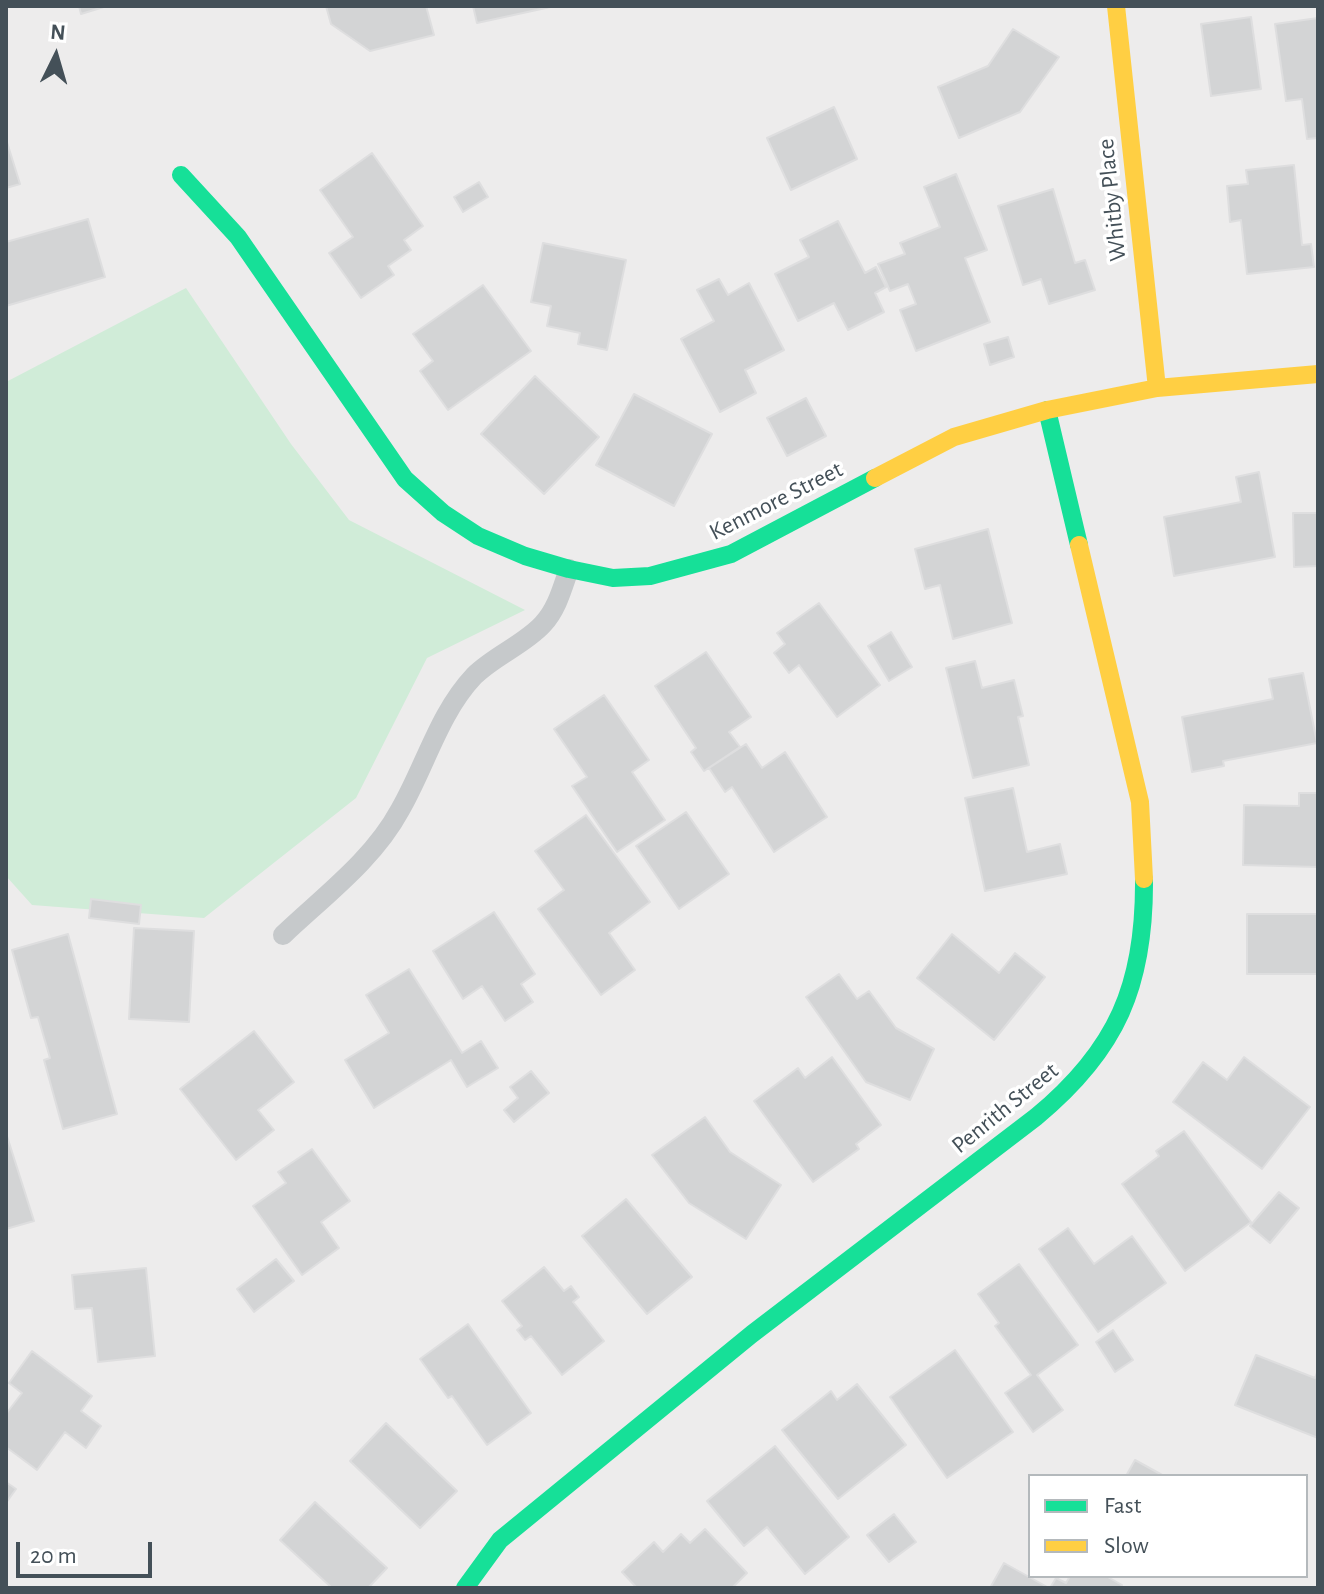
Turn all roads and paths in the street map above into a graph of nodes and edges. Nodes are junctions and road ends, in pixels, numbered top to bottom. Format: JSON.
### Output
{"nodes":[{"id":1,"x":1116,"y":6,"type":"edge"},
{"id":2,"x":181,"y":175,"type":"dead end"},
{"id":3,"x":1318,"y":374,"type":"edge"},
{"id":4,"x":1157,"y":388,"type":"junction"},
{"id":5,"x":1047,"y":410,"type":"junction"},
{"id":6,"x":569,"y":569,"type":"junction"},
{"id":7,"x":283,"y":935,"type":"dead end"},
{"id":8,"x":465,"y":1588,"type":"edge"}],
"edges":[{"from":1,"to":4,"type":"street","name":"Whitby Place"},
{"from":2,"to":6,"type":"street","name":"Kenmore Street"},
{"from":3,"to":4,"type":"street","name":"Kenmore Street"},
{"from":4,"to":5,"type":"street","name":"Kenmore Street"},
{"from":5,"to":6,"type":"street","name":"Kenmore Street"},
{"from":5,"to":8,"type":"street","name":"Penrith Street"},
{"from":6,"to":7,"type":"lane"}]}
